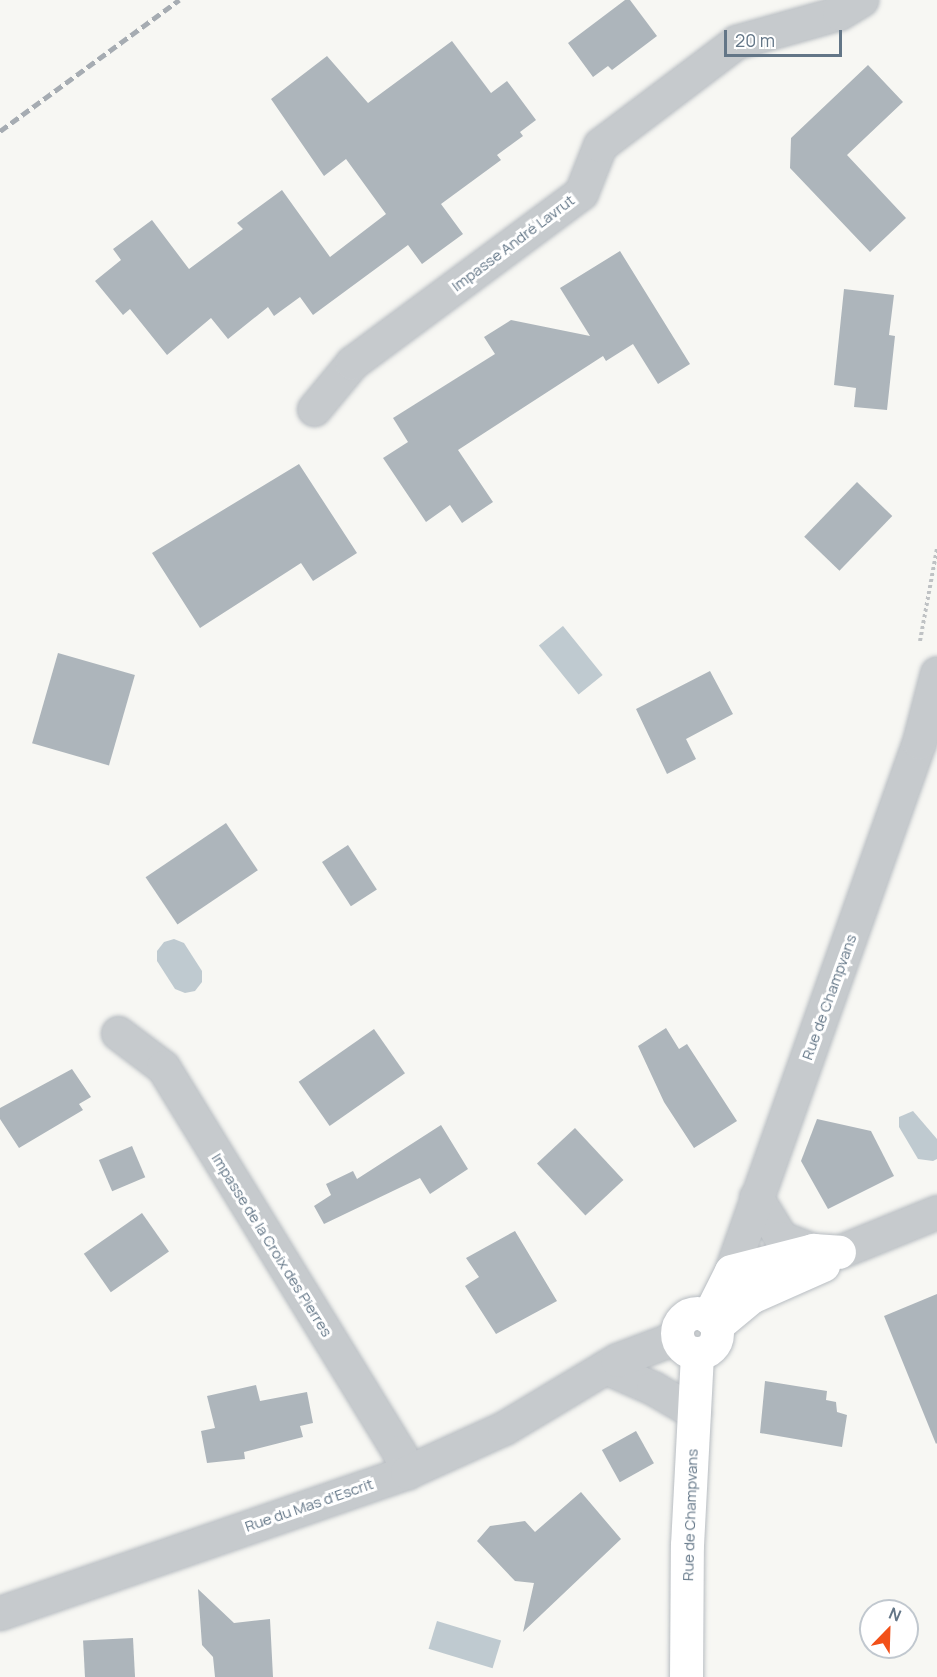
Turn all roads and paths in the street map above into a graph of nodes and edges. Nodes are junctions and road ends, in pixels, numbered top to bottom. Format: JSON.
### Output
{"nodes":[{"id":1,"x":861,"y":0,"type":"edge"},
{"id":2,"x":314,"y":409,"type":"dead end"},
{"id":3,"x":937,"y":548,"type":"edge"},
{"id":4,"x":919,"y":645,"type":"dead end"},
{"id":5,"x":937,"y":673,"type":"edge"},
{"id":6,"x":118,"y":1033,"type":"dead end"},
{"id":7,"x":756,"y":1197,"type":"junction"},
{"id":8,"x":937,"y":1212,"type":"edge"},
{"id":9,"x":826,"y":1251,"type":"junction"},
{"id":10,"x":731,"y":1271,"type":"junction"},
{"id":11,"x":712,"y":1322,"type":"junction"},
{"id":12,"x":687,"y":1345,"type":"junction"},
{"id":13,"x":605,"y":1367,"type":"junction"},
{"id":14,"x":694,"y":1412,"type":"junction"},
{"id":15,"x":407,"y":1472,"type":"junction"},
{"id":16,"x":0,"y":1613,"type":"edge"},
{"id":17,"x":686,"y":1677,"type":"edge"}],
"edges":[{"from":1,"to":2,"type":"street","name":"Impasse André Lavrut"},
{"from":3,"to":4,"type":"path"},
{"from":5,"to":7,"type":"street","name":"Rue de Champvans"},
{"from":6,"to":15,"type":"street","name":"Impasse de la Croix des Pierres"},
{"from":7,"to":9,"type":"street"},
{"from":7,"to":10,"type":"street","name":"Rue de Champvans"},
{"from":8,"to":9,"type":"street"},
{"from":9,"to":10,"type":"street"},
{"from":9,"to":11,"type":"street"},
{"from":10,"to":11,"type":"street","name":"Rue de Champvans"},
{"from":11,"to":12,"type":"street","name":"Rue de Champvans"},
{"from":12,"to":13,"type":"street","name":"Rue du Mas d'Escrit"},
{"from":12,"to":14,"type":"street","name":"Rue de Champvans"},
{"from":13,"to":14,"type":"street"},
{"from":13,"to":15,"type":"street","name":"Rue du Mas d'Escrit"},
{"from":14,"to":17,"type":"street","name":"Rue de Champvans"},
{"from":15,"to":16,"type":"street","name":"Rue du Mas d'Escrit"}]}
